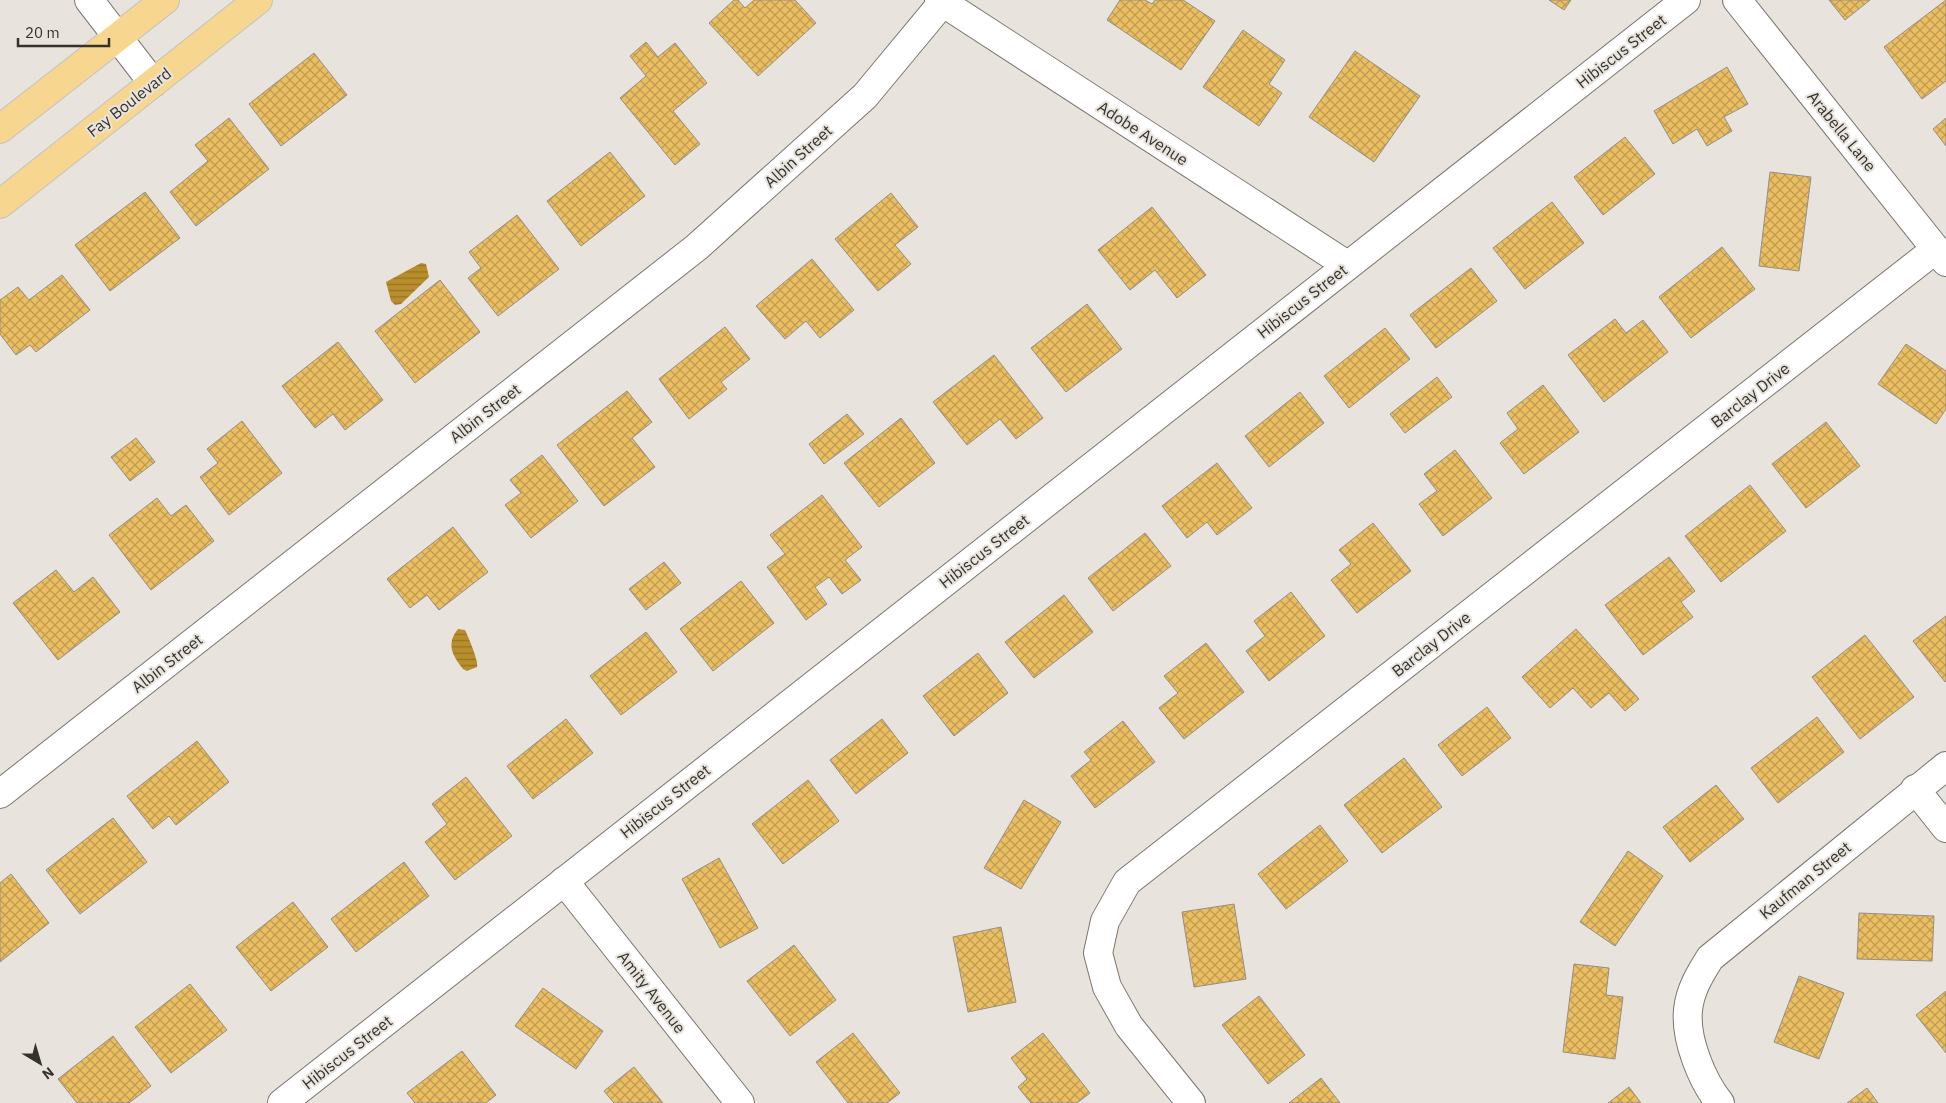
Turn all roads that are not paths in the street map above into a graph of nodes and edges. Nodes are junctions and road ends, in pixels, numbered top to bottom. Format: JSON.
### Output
{"nodes":[{"id":1,"x":89,"y":0,"type":"edge"},
{"id":2,"x":165,"y":0,"type":"edge"},
{"id":3,"x":258,"y":0,"type":"edge"},
{"id":4,"x":1686,"y":0,"type":"edge"},
{"id":5,"x":1737,"y":0,"type":"edge"},
{"id":6,"x":941,"y":1,"type":"edge"},
{"id":7,"x":118,"y":38,"type":"junction"},
{"id":8,"x":153,"y":83,"type":"junction"},
{"id":9,"x":0,"y":130,"type":"edge"},
{"id":10,"x":0,"y":204,"type":"edge"},
{"id":11,"x":1941,"y":255,"type":"edge"},
{"id":12,"x":1347,"y":265,"type":"junction"},
{"id":13,"x":1946,"y":766,"type":"edge"},
{"id":14,"x":1915,"y":789,"type":"junction"},
{"id":15,"x":0,"y":794,"type":"edge"},
{"id":16,"x":1946,"y":828,"type":"edge"},
{"id":17,"x":564,"y":881,"type":"junction"},
{"id":18,"x":282,"y":1103,"type":"edge"},
{"id":19,"x":740,"y":1103,"type":"edge"},
{"id":20,"x":1191,"y":1103,"type":"edge"},
{"id":21,"x":1720,"y":1103,"type":"edge"}],
"edges":[{"from":1,"to":7,"type":"street"},
{"from":2,"to":7,"type":"main road"},
{"from":3,"to":8,"type":"main road","name":"Fay Boulevard"},
{"from":4,"to":12,"type":"street","name":"Hibiscus Street"},
{"from":5,"to":11,"type":"street","name":"Arabella Lane"},
{"from":6,"to":12,"type":"street","name":"Adobe Avenue"},
{"from":6,"to":15,"type":"street","name":"Albin Street"},
{"from":7,"to":8,"type":"street"},
{"from":7,"to":9,"type":"main road"},
{"from":8,"to":10,"type":"main road","name":"Fay Boulevard"},
{"from":11,"to":20,"type":"street","name":"Barclay Drive"},
{"from":12,"to":17,"type":"street","name":"Hibiscus Street"},
{"from":13,"to":14,"type":"street","name":"Kaufman Street"},
{"from":14,"to":16,"type":"street"},
{"from":14,"to":21,"type":"street","name":"Kaufman Street"},
{"from":17,"to":18,"type":"street","name":"Hibiscus Street"},
{"from":17,"to":19,"type":"street","name":"Amity Avenue"}]}
